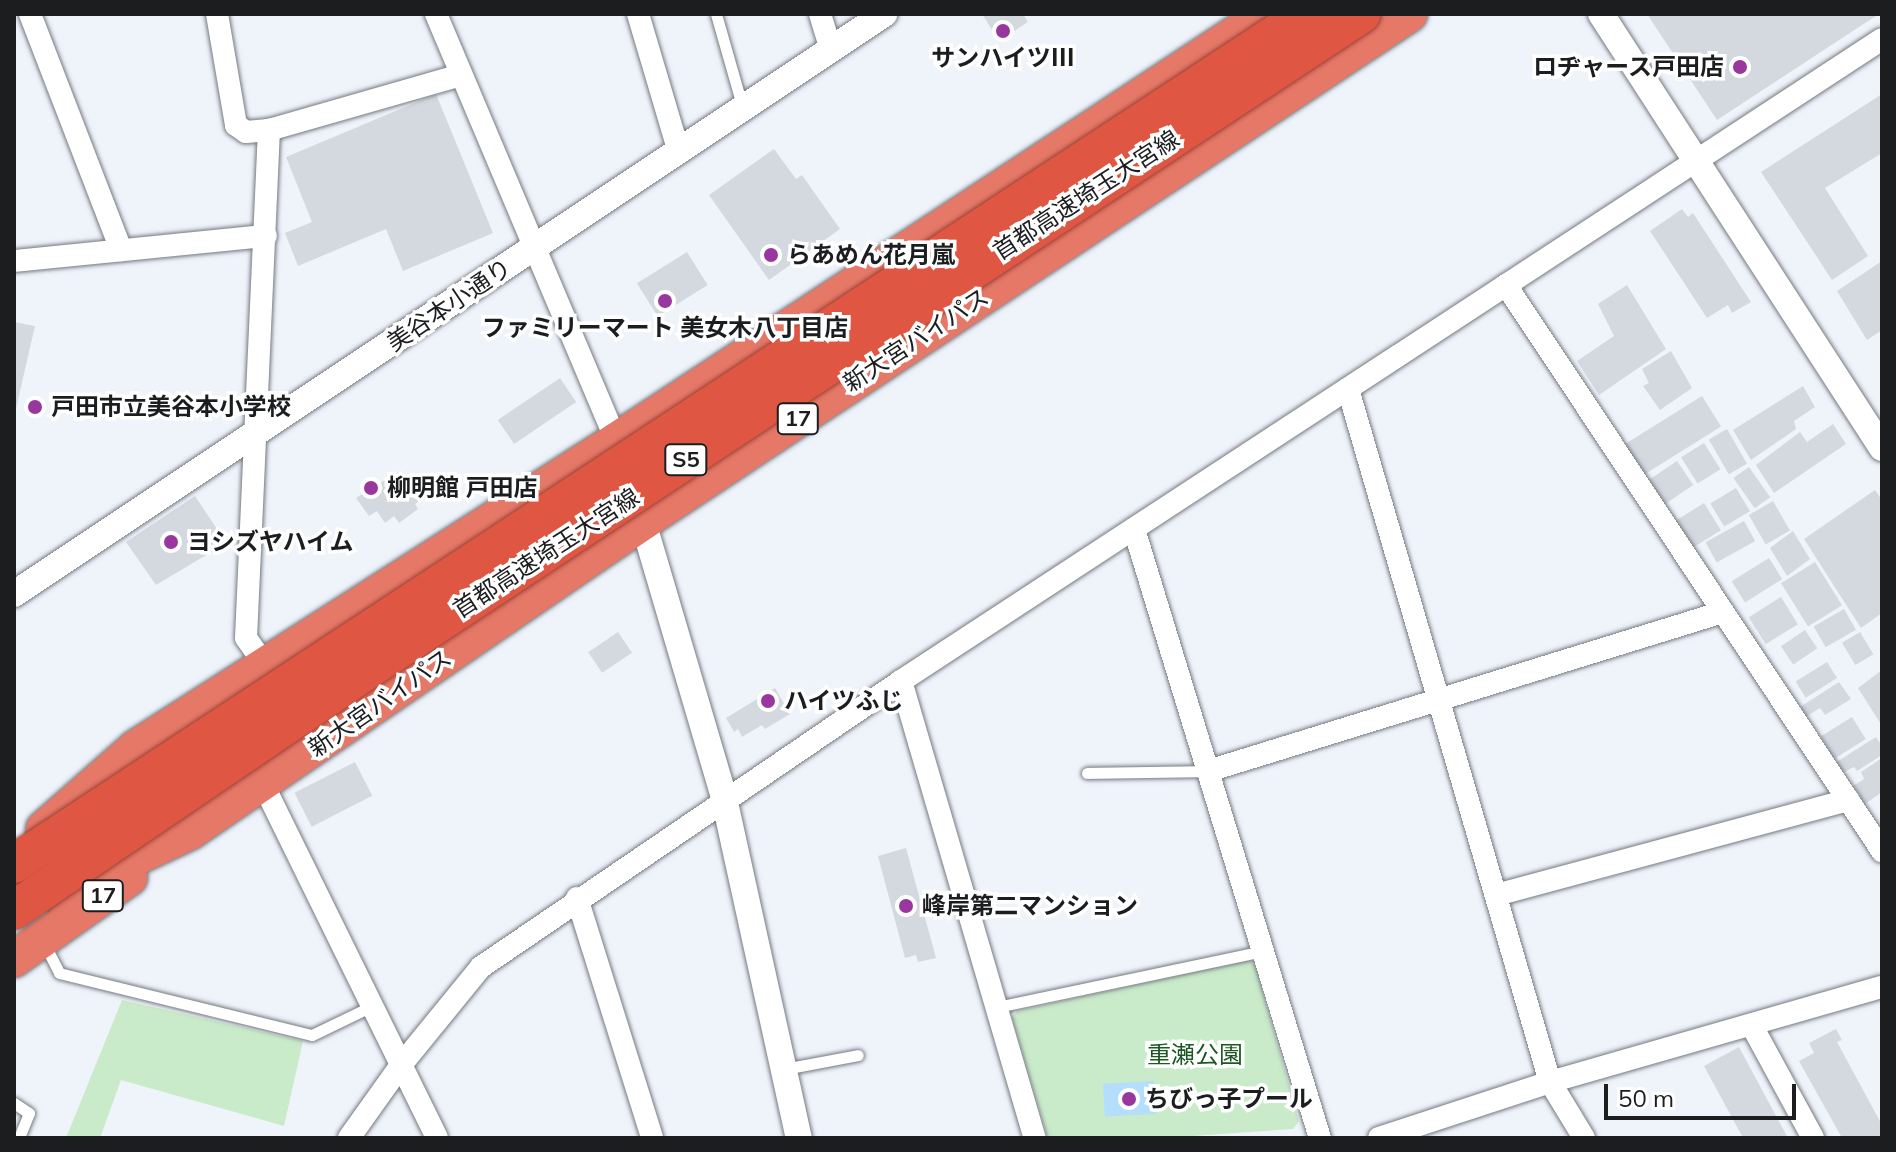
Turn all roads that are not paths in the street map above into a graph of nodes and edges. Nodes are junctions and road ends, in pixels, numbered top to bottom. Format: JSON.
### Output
{"nodes":[{"id":1,"x":30,"y":14,"type":"edge"},
{"id":2,"x":217,"y":14,"type":"edge"},
{"id":3,"x":436,"y":14,"type":"edge"},
{"id":4,"x":638,"y":14,"type":"edge"},
{"id":5,"x":716,"y":14,"type":"edge"},
{"id":6,"x":820,"y":14,"type":"edge"},
{"id":7,"x":884,"y":14,"type":"edge"},
{"id":8,"x":1266,"y":14,"type":"edge"},
{"id":9,"x":1306,"y":14,"type":"edge"},
{"id":10,"x":1361,"y":14,"type":"edge"},
{"id":11,"x":1409,"y":14,"type":"edge"},
{"id":12,"x":1601,"y":14,"type":"edge"},
{"id":13,"x":1882,"y":39,"type":"edge"},
{"id":14,"x":831,"y":51,"type":"junction"},
{"id":15,"x":461,"y":75,"type":"junction"},
{"id":16,"x":743,"y":110,"type":"junction"},
{"id":17,"x":269,"y":130,"type":"junction"},
{"id":18,"x":679,"y":152,"type":"junction"},
{"id":19,"x":1695,"y":162,"type":"junction"},
{"id":20,"x":266,"y":236,"type":"junction"},
{"id":21,"x":533,"y":249,"type":"junction"},
{"id":22,"x":121,"y":250,"type":"junction"},
{"id":23,"x":14,"y":261,"type":"edge"},
{"id":24,"x":1506,"y":285,"type":"junction"},
{"id":25,"x":1348,"y":389,"type":"junction"},
{"id":26,"x":256,"y":433,"type":"junction"},
{"id":27,"x":616,"y":441,"type":"junction"},
{"id":28,"x":1882,"y":448,"type":"edge"},
{"id":29,"x":644,"y":521,"type":"junction"},
{"id":30,"x":1134,"y":529,"type":"junction"},
{"id":31,"x":14,"y":594,"type":"edge"},
{"id":32,"x":1723,"y":612,"type":"junction"},
{"id":33,"x":368,"y":651,"type":"junction"},
{"id":34,"x":265,"y":665,"type":"junction"},
{"id":35,"x":901,"y":681,"type":"junction"},
{"id":36,"x":1438,"y":698,"type":"junction"},
{"id":37,"x":136,"y":748,"type":"junction"},
{"id":38,"x":1208,"y":771,"type":"junction"},
{"id":39,"x":1087,"y":773,"type":"dead end"},
{"id":40,"x":263,"y":784,"type":"junction"},
{"id":41,"x":724,"y":798,"type":"junction"},
{"id":42,"x":1848,"y":800,"type":"junction"},
{"id":43,"x":14,"y":827,"type":"edge"},
{"id":44,"x":191,"y":831,"type":"junction"},
{"id":45,"x":14,"y":844,"type":"edge"},
{"id":46,"x":1882,"y":851,"type":"edge"},
{"id":47,"x":14,"y":857,"type":"edge"},
{"id":48,"x":14,"y":864,"type":"edge"},
{"id":49,"x":1496,"y":895,"type":"junction"},
{"id":50,"x":577,"y":898,"type":"junction"},
{"id":51,"x":14,"y":912,"type":"edge"},
{"id":52,"x":24,"y":945,"type":"edge"},
{"id":53,"x":1263,"y":951,"type":"junction"},
{"id":54,"x":1882,"y":987,"type":"edge"},
{"id":55,"x":372,"y":1006,"type":"junction"},
{"id":56,"x":997,"y":1007,"type":"junction"},
{"id":57,"x":1752,"y":1026,"type":"junction"},
{"id":58,"x":858,"y":1055,"type":"dead end"},
{"id":59,"x":401,"y":1065,"type":"junction"},
{"id":60,"x":784,"y":1069,"type":"junction"},
{"id":61,"x":1550,"y":1082,"type":"junction"},
{"id":62,"x":14,"y":1103,"type":"edge"},
{"id":63,"x":19,"y":1138,"type":"edge"},
{"id":64,"x":349,"y":1138,"type":"edge"},
{"id":65,"x":437,"y":1138,"type":"edge"},
{"id":66,"x":652,"y":1138,"type":"edge"},
{"id":67,"x":799,"y":1138,"type":"edge"},
{"id":68,"x":1035,"y":1138,"type":"edge"},
{"id":69,"x":1320,"y":1138,"type":"edge"},
{"id":70,"x":1379,"y":1138,"type":"edge"},
{"id":71,"x":1584,"y":1138,"type":"edge"},
{"id":72,"x":1813,"y":1138,"type":"edge"}],
"edges":[{"from":1,"to":22,"type":"street"},
{"from":2,"to":17,"type":"street"},
{"from":3,"to":15,"type":"street"},
{"from":4,"to":18,"type":"street"},
{"from":5,"to":16,"type":"lane"},
{"from":6,"to":14,"type":"street"},
{"from":7,"to":14,"type":"street","name":"美谷本小通り"},
{"from":8,"to":27,"type":"highway"},
{"from":9,"to":33,"type":"highway","name":"首都高速埼玉大宮線","number":"S5","bridge":true},
{"from":10,"to":33,"type":"highway","name":"首都高速埼玉大宮線","number":"S5","bridge":true},
{"from":11,"to":29,"type":"highway","name":"新大宮バイパス","number":"17"},
{"from":12,"to":19,"type":"street"},
{"from":13,"to":19,"type":"street"},
{"from":14,"to":16,"type":"street","name":"美谷本小通り"},
{"from":15,"to":17,"type":"street"},
{"from":15,"to":21,"type":"street"},
{"from":16,"to":18,"type":"street","name":"美谷本小通り"},
{"from":17,"to":20,"type":"street"},
{"from":18,"to":21,"type":"street","name":"美谷本小通り"},
{"from":19,"to":24,"type":"street"},
{"from":19,"to":28,"type":"street"},
{"from":20,"to":22,"type":"street"},
{"from":20,"to":26,"type":"street"},
{"from":21,"to":26,"type":"street","name":"美谷本小通り"},
{"from":21,"to":27,"type":"street"},
{"from":22,"to":23,"type":"street"},
{"from":24,"to":25,"type":"street"},
{"from":24,"to":32,"type":"street"},
{"from":25,"to":30,"type":"street"},
{"from":25,"to":36,"type":"street"},
{"from":26,"to":31,"type":"street","name":"美谷本小通り"},
{"from":26,"to":34,"type":"street"},
{"from":27,"to":29,"type":"street"},
{"from":27,"to":34,"type":"highway"},
{"from":29,"to":40,"type":"highway","name":"新大宮バイパス","number":"17"},
{"from":29,"to":41,"type":"street"},
{"from":30,"to":35,"type":"street"},
{"from":30,"to":38,"type":"street"},
{"from":32,"to":36,"type":"street"},
{"from":32,"to":42,"type":"street"},
{"from":33,"to":45,"type":"highway","bridge":true},
{"from":33,"to":48,"type":"highway","name":"首都高速埼玉大宮線","number":"S5","bridge":true},
{"from":33,"to":51,"type":"highway","name":"首都高速埼玉大宮線","number":"S5","bridge":true},
{"from":33,"to":52,"type":"highway","bridge":true},
{"from":34,"to":37,"type":"highway"},
{"from":35,"to":41,"type":"street"},
{"from":35,"to":56,"type":"street"},
{"from":36,"to":38,"type":"street"},
{"from":36,"to":49,"type":"street"},
{"from":37,"to":43,"type":"highway"},
{"from":37,"to":47,"type":"highway"},
{"from":38,"to":39,"type":"lane"},
{"from":38,"to":53,"type":"street"},
{"from":40,"to":44,"type":"highway","name":"新大宮バイパス","number":"17"},
{"from":40,"to":55,"type":"street"},
{"from":41,"to":50,"type":"street"},
{"from":41,"to":60,"type":"street"},
{"from":42,"to":46,"type":"street"},
{"from":42,"to":49,"type":"street"},
{"from":44,"to":51,"type":"highway","name":"新大宮バイパス","number":"17"},
{"from":44,"to":52,"type":"highway","number":"17"},
{"from":49,"to":61,"type":"street"},
{"from":50,"to":59,"type":"street"},
{"from":50,"to":66,"type":"street"},
{"from":52,"to":55,"type":"lane"},
{"from":53,"to":56,"type":"lane"},
{"from":53,"to":69,"type":"street"},
{"from":54,"to":57,"type":"street"},
{"from":55,"to":59,"type":"street"},
{"from":56,"to":68,"type":"street"},
{"from":57,"to":61,"type":"street"},
{"from":57,"to":72,"type":"street"},
{"from":58,"to":60,"type":"lane"},
{"from":59,"to":64,"type":"street"},
{"from":59,"to":65,"type":"street"},
{"from":60,"to":67,"type":"street"},
{"from":61,"to":70,"type":"street"},
{"from":61,"to":71,"type":"street"},
{"from":62,"to":63,"type":"lane"}]}
